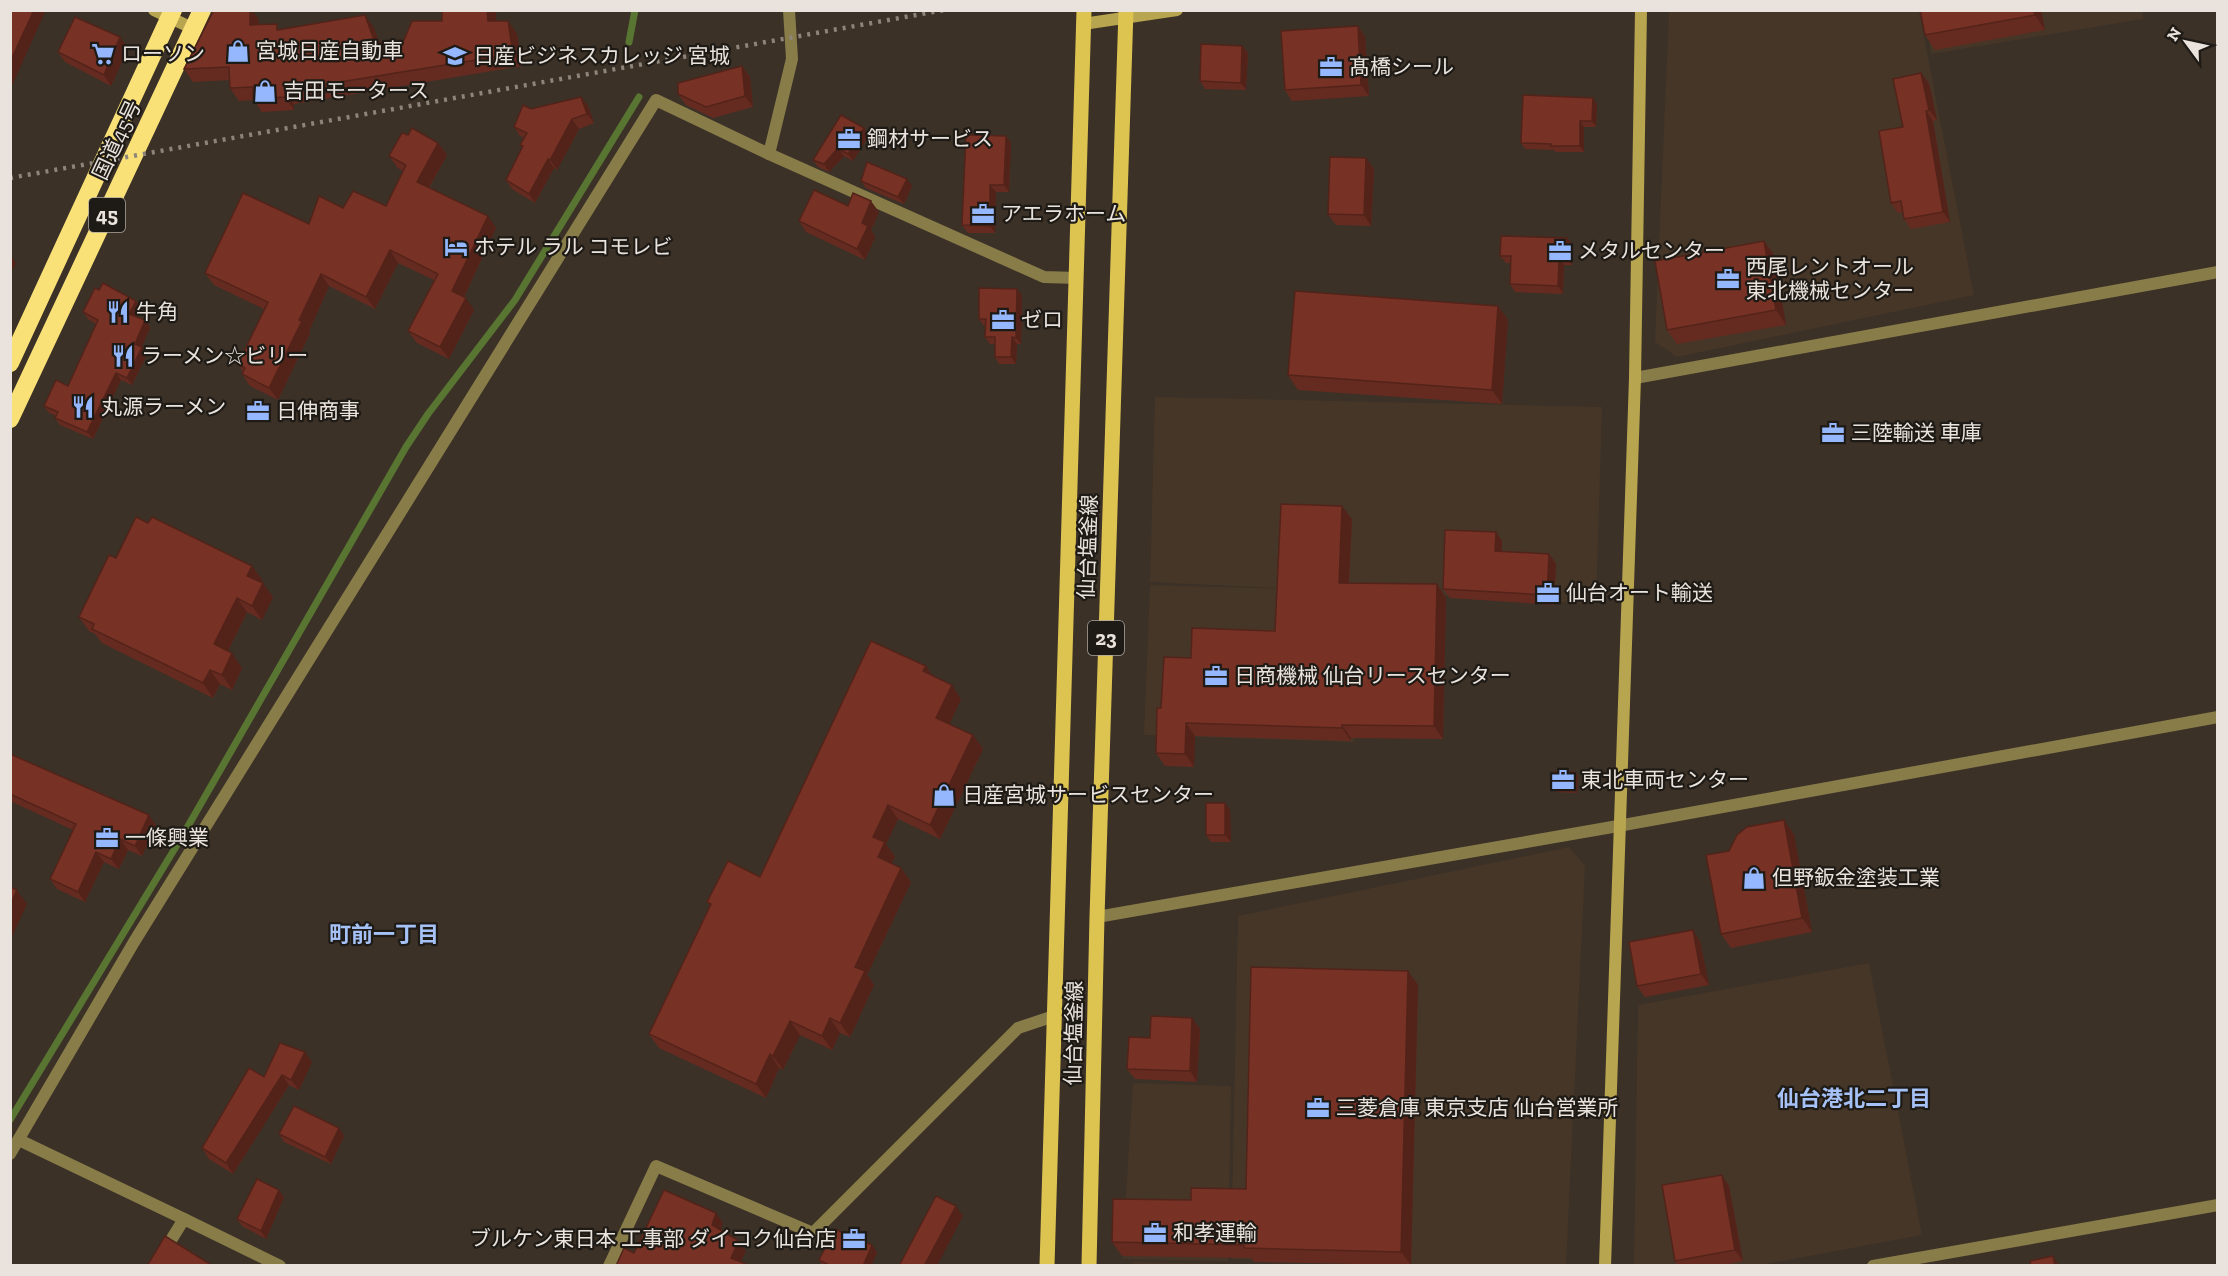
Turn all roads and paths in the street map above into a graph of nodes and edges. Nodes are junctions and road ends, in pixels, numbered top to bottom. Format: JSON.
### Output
{"nodes":[{"id":1,"x":202,"y":10,"type":"edge"},
{"id":2,"x":789,"y":10,"type":"edge"},
{"id":3,"x":1177,"y":10,"type":"edge"},
{"id":4,"x":1641,"y":10,"type":"edge"},
{"id":5,"x":165,"y":13,"type":"edge"},
{"id":6,"x":1126,"y":15,"type":"edge"},
{"id":7,"x":1084,"y":17,"type":"edge"},
{"id":8,"x":194,"y":29,"type":"junction"},
{"id":9,"x":769,"y":154,"type":"junction"},
{"id":10,"x":2217,"y":272,"type":"edge"},
{"id":11,"x":1077,"y":278,"type":"junction"},
{"id":12,"x":10,"y":363,"type":"edge"},
{"id":13,"x":1635,"y":378,"type":"junction"},
{"id":14,"x":10,"y":419,"type":"edge"},
{"id":15,"x":2217,"y":717,"type":"edge"},
{"id":16,"x":1618,"y":826,"type":"junction"},
{"id":17,"x":1097,"y":917,"type":"junction"},
{"id":18,"x":1054,"y":1016,"type":"junction"},
{"id":19,"x":19,"y":1140,"type":"junction"},
{"id":20,"x":10,"y":1154,"type":"edge"},
{"id":21,"x":2217,"y":1204,"type":"edge"},
{"id":22,"x":184,"y":1220,"type":"junction"},
{"id":23,"x":155,"y":1266,"type":"edge"},
{"id":24,"x":280,"y":1266,"type":"edge"},
{"id":25,"x":609,"y":1266,"type":"edge"},
{"id":26,"x":1047,"y":1266,"type":"edge"},
{"id":27,"x":1089,"y":1266,"type":"edge"},
{"id":28,"x":1605,"y":1266,"type":"edge"},
{"id":29,"x":1873,"y":1266,"type":"edge"}],
"edges":[{"from":1,"to":8,"type":"highway","name":"国道45号","number":"45"},
{"from":2,"to":9,"type":"street"},
{"from":3,"to":6,"type":"street"},
{"from":4,"to":13,"type":"street"},
{"from":5,"to":8,"type":"street"},
{"from":5,"to":12,"type":"highway","name":"国道45号","number":"45"},
{"from":6,"to":7,"type":"street"},
{"from":6,"to":17,"type":"main road","name":"仙台塩釜線","number":"23"},
{"from":7,"to":11,"type":"main road","name":"仙台塩釜線","number":"23"},
{"from":8,"to":14,"type":"highway","name":"国道45号","number":"45"},
{"from":9,"to":11,"type":"street"},
{"from":9,"to":19,"type":"street"},
{"from":10,"to":13,"type":"street"},
{"from":11,"to":18,"type":"main road","name":"仙台塩釜線","number":"23"},
{"from":13,"to":16,"type":"street"},
{"from":15,"to":16,"type":"street"},
{"from":16,"to":17,"type":"street"},
{"from":16,"to":28,"type":"street"},
{"from":17,"to":27,"type":"main road","name":"仙台塩釜線","number":"23"},
{"from":18,"to":25,"type":"street"},
{"from":18,"to":26,"type":"main road","name":"仙台塩釜線","number":"23"},
{"from":19,"to":20,"type":"street"},
{"from":19,"to":22,"type":"street"},
{"from":21,"to":29,"type":"street"},
{"from":22,"to":23,"type":"street"},
{"from":22,"to":24,"type":"street"}]}
